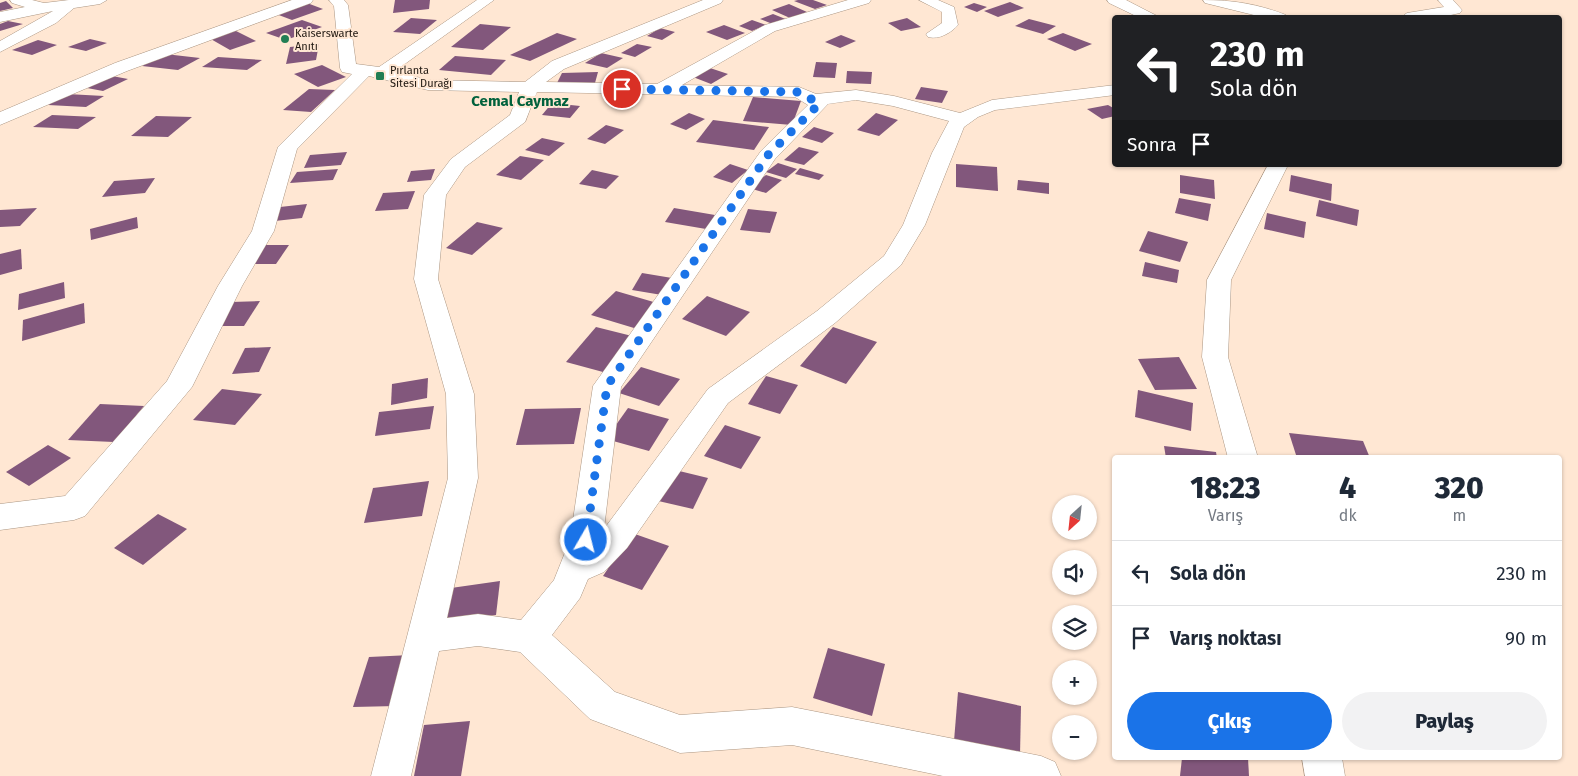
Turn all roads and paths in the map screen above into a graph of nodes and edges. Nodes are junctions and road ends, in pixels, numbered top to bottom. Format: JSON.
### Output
{"nodes":[{"id":1,"x":17,"y":0,"type":"edge"},
{"id":2,"x":100,"y":0,"type":"edge"},
{"id":3,"x":306,"y":0,"type":"edge"},
{"id":4,"x":336,"y":0,"type":"edge"},
{"id":5,"x":487,"y":0,"type":"edge"},
{"id":6,"x":716,"y":0,"type":"edge"},
{"id":7,"x":864,"y":0,"type":"edge"},
{"id":8,"x":926,"y":0,"type":"edge"},
{"id":9,"x":1114,"y":0,"type":"edge"},
{"id":10,"x":1210,"y":0,"type":"edge"},
{"id":11,"x":1445,"y":0,"type":"edge"},
{"id":12,"x":69,"y":5,"type":"junction"},
{"id":13,"x":43,"y":8,"type":"junction"},
{"id":14,"x":1147,"y":15,"type":"edge"},
{"id":15,"x":1273,"y":15,"type":"edge"},
{"id":16,"x":1425,"y":15,"type":"edge"},
{"id":17,"x":0,"y":17,"type":"edge"},
{"id":18,"x":934,"y":34,"type":"dead end"},
{"id":19,"x":0,"y":47,"type":"edge"},
{"id":20,"x":374,"y":72,"type":"junction"},
{"id":21,"x":529,"y":87,"type":"junction"},
{"id":22,"x":660,"y":89,"type":"junction"},
{"id":23,"x":1112,"y":91,"type":"edge"},
{"id":24,"x":813,"y":100,"type":"junction"},
{"id":25,"x":964,"y":119,"type":"junction"},
{"id":26,"x":0,"y":120,"type":"edge"},
{"id":27,"x":1277,"y":167,"type":"edge"},
{"id":28,"x":1242,"y":455,"type":"edge"},
{"id":29,"x":0,"y":517,"type":"edge"},
{"id":30,"x":575,"y":570,"type":"junction"},
{"id":31,"x":424,"y":637,"type":"junction"},
{"id":32,"x":529,"y":637,"type":"junction"},
{"id":33,"x":1322,"y":760,"type":"edge"},
{"id":34,"x":391,"y":776,"type":"edge"},
{"id":35,"x":1041,"y":776,"type":"edge"},
{"id":36,"x":1325,"y":776,"type":"edge"}],
"edges":[{"from":1,"to":13,"type":"street"},
{"from":2,"to":12,"type":"street"},
{"from":3,"to":26,"type":"street"},
{"from":4,"to":20,"type":"street"},
{"from":5,"to":20,"type":"street"},
{"from":6,"to":21,"type":"street"},
{"from":7,"to":22,"type":"street"},
{"from":8,"to":18,"type":"street"},
{"from":9,"to":14,"type":"street"},
{"from":10,"to":15,"type":"street"},
{"from":11,"to":16,"type":"street"},
{"from":12,"to":13,"type":"street"},
{"from":12,"to":19,"type":"street"},
{"from":13,"to":17,"type":"street"},
{"from":20,"to":21,"type":"street"},
{"from":20,"to":29,"type":"street"},
{"from":21,"to":22,"type":"street"},
{"from":21,"to":31,"type":"street"},
{"from":22,"to":24,"type":"street"},
{"from":23,"to":25,"type":"street"},
{"from":24,"to":25,"type":"street"},
{"from":24,"to":30,"type":"street"},
{"from":25,"to":30,"type":"street"},
{"from":27,"to":28,"type":"street"},
{"from":30,"to":32,"type":"street"},
{"from":31,"to":32,"type":"street"},
{"from":31,"to":34,"type":"street"},
{"from":32,"to":35,"type":"street"},
{"from":33,"to":36,"type":"street"}]}
